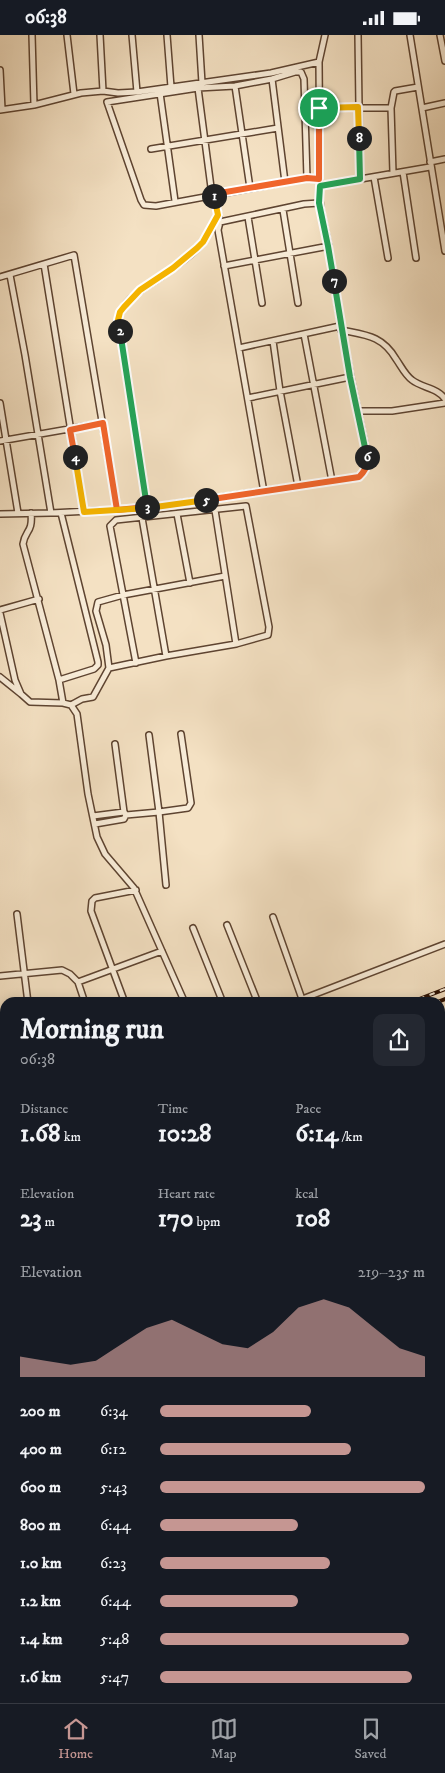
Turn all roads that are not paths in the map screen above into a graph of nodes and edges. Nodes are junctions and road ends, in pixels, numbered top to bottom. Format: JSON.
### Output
{"nodes":[{"id":1,"x":32,"y":35,"type":"edge"},
{"id":2,"x":67,"y":35,"type":"edge"},
{"id":3,"x":100,"y":35,"type":"edge"},
{"id":4,"x":132,"y":35,"type":"edge"},
{"id":5,"x":167,"y":35,"type":"edge"},
{"id":6,"x":199,"y":35,"type":"edge"},
{"id":7,"x":325,"y":35,"type":"edge"},
{"id":8,"x":358,"y":35,"type":"edge"},
{"id":9,"x":410,"y":35,"type":"edge"},
{"id":10,"x":440,"y":35,"type":"edge"},
{"id":11,"x":445,"y":61,"type":"edge"},
{"id":12,"x":319,"y":62,"type":"junction"},
{"id":13,"x":0,"y":70,"type":"edge"},
{"id":14,"x":272,"y":79,"type":"junction"},
{"id":15,"x":202,"y":83,"type":"junction"},
{"id":16,"x":235,"y":86,"type":"junction"},
{"id":17,"x":171,"y":87,"type":"junction"},
{"id":18,"x":418,"y":87,"type":"junction"},
{"id":19,"x":198,"y":88,"type":"junction"},
{"id":20,"x":103,"y":91,"type":"junction"},
{"id":21,"x":137,"y":92,"type":"junction"},
{"id":22,"x":160,"y":93,"type":"junction"},
{"id":23,"x":74,"y":94,"type":"junction"},
{"id":24,"x":445,"y":103,"type":"edge"},
{"id":25,"x":34,"y":105,"type":"junction"},
{"id":26,"x":358,"y":107,"type":"junction"},
{"id":27,"x":391,"y":107,"type":"junction"},
{"id":28,"x":319,"y":108,"type":"junction"},
{"id":29,"x":422,"y":108,"type":"junction"},
{"id":30,"x":1,"y":109,"type":"edge"},
{"id":31,"x":278,"y":128,"type":"junction"},
{"id":32,"x":242,"y":134,"type":"junction"},
{"id":33,"x":205,"y":141,"type":"junction"},
{"id":34,"x":167,"y":146,"type":"junction"},
{"id":35,"x":151,"y":149,"type":"dead end"},
{"id":36,"x":445,"y":159,"type":"edge"},
{"id":37,"x":430,"y":164,"type":"junction"},
{"id":38,"x":403,"y":172,"type":"junction"},
{"id":39,"x":393,"y":173,"type":"junction"},
{"id":40,"x":374,"y":177,"type":"junction"},
{"id":41,"x":307,"y":178,"type":"junction"},
{"id":42,"x":319,"y":179,"type":"junction"},
{"id":43,"x":360,"y":179,"type":"junction"},
{"id":44,"x":285,"y":182,"type":"junction"},
{"id":45,"x":320,"y":186,"type":"junction"},
{"id":46,"x":250,"y":188,"type":"junction"},
{"id":47,"x":213,"y":195,"type":"junction"},
{"id":48,"x":175,"y":201,"type":"junction"},
{"id":49,"x":319,"y":203,"type":"junction"},
{"id":50,"x":283,"y":210,"type":"junction"},
{"id":51,"x":218,"y":215,"type":"junction"},
{"id":52,"x":248,"y":217,"type":"junction"},
{"id":53,"x":220,"y":222,"type":"junction"},
{"id":54,"x":328,"y":246,"type":"junction"},
{"id":55,"x":445,"y":251,"type":"edge"},
{"id":56,"x":290,"y":253,"type":"junction"},
{"id":57,"x":388,"y":258,"type":"dead end"},
{"id":58,"x":416,"y":258,"type":"dead end"},
{"id":59,"x":256,"y":259,"type":"junction"},
{"id":60,"x":44,"y":264,"type":"junction"},
{"id":61,"x":224,"y":266,"type":"junction"},
{"id":62,"x":10,"y":275,"type":"junction"},
{"id":63,"x":0,"y":277,"type":"edge"},
{"id":64,"x":262,"y":303,"type":"dead end"},
{"id":65,"x":298,"y":303,"type":"dead end"},
{"id":66,"x":340,"y":328,"type":"junction"},
{"id":67,"x":304,"y":333,"type":"junction"},
{"id":68,"x":273,"y":341,"type":"junction"},
{"id":69,"x":239,"y":348,"type":"junction"},
{"id":70,"x":350,"y":377,"type":"junction"},
{"id":71,"x":314,"y":384,"type":"junction"},
{"id":72,"x":280,"y":391,"type":"junction"},
{"id":73,"x":248,"y":398,"type":"junction"},
{"id":74,"x":445,"y":401,"type":"edge"},
{"id":75,"x":0,"y":403,"type":"edge"},
{"id":76,"x":357,"y":411,"type":"junction"},
{"id":77,"x":103,"y":423,"type":"junction"},
{"id":78,"x":70,"y":430,"type":"junction"},
{"id":79,"x":38,"y":435,"type":"junction"},
{"id":80,"x":3,"y":441,"type":"edge"},
{"id":81,"x":332,"y":481,"type":"junction"},
{"id":82,"x":298,"y":486,"type":"junction"},
{"id":83,"x":264,"y":491,"type":"junction"},
{"id":84,"x":148,"y":508,"type":"junction"},
{"id":85,"x":117,"y":510,"type":"junction"},
{"id":86,"x":215,"y":510,"type":"junction"},
{"id":87,"x":84,"y":512,"type":"junction"},
{"id":88,"x":0,"y":513,"type":"edge"},
{"id":89,"x":18,"y":513,"type":"junction"},
{"id":90,"x":31,"y":513,"type":"junction"},
{"id":91,"x":51,"y":513,"type":"junction"},
{"id":92,"x":61,"y":513,"type":"junction"},
{"id":93,"x":177,"y":514,"type":"junction"},
{"id":94,"x":142,"y":518,"type":"junction"},
{"id":95,"x":226,"y":576,"type":"junction"},
{"id":96,"x":190,"y":583,"type":"junction"},
{"id":97,"x":156,"y":589,"type":"junction"},
{"id":98,"x":123,"y":595,"type":"junction"},
{"id":99,"x":39,"y":599,"type":"junction"},
{"id":100,"x":0,"y":611,"type":"edge"},
{"id":101,"x":236,"y":644,"type":"junction"},
{"id":102,"x":166,"y":656,"type":"junction"},
{"id":103,"x":136,"y":663,"type":"junction"},
{"id":104,"x":109,"y":668,"type":"junction"},
{"id":105,"x":0,"y":677,"type":"edge"},
{"id":106,"x":59,"y":680,"type":"junction"},
{"id":107,"x":21,"y":694,"type":"junction"},
{"id":108,"x":63,"y":703,"type":"junction"},
{"id":109,"x":71,"y":705,"type":"junction"},
{"id":110,"x":181,"y":734,"type":"dead end"},
{"id":111,"x":149,"y":735,"type":"dead end"},
{"id":112,"x":115,"y":744,"type":"dead end"},
{"id":113,"x":159,"y":811,"type":"junction"},
{"id":114,"x":125,"y":814,"type":"junction"},
{"id":115,"x":93,"y":816,"type":"junction"},
{"id":116,"x":95,"y":824,"type":"junction"},
{"id":117,"x":166,"y":885,"type":"dead end"},
{"id":118,"x":136,"y":890,"type":"junction"},
{"id":119,"x":16,"y":914,"type":"dead end"},
{"id":120,"x":273,"y":917,"type":"dead end"},
{"id":121,"x":227,"y":925,"type":"dead end"},
{"id":122,"x":193,"y":928,"type":"dead end"},
{"id":123,"x":445,"y":944,"type":"edge"},
{"id":124,"x":162,"y":951,"type":"junction"},
{"id":125,"x":113,"y":969,"type":"junction"},
{"id":126,"x":24,"y":974,"type":"junction"},
{"id":127,"x":0,"y":976,"type":"edge"},
{"id":128,"x":78,"y":982,"type":"junction"},
{"id":129,"x":27,"y":997,"type":"edge"},
{"id":130,"x":83,"y":997,"type":"edge"},
{"id":131,"x":123,"y":997,"type":"edge"},
{"id":132,"x":182,"y":997,"type":"edge"},
{"id":133,"x":220,"y":997,"type":"edge"},
{"id":134,"x":256,"y":997,"type":"edge"},
{"id":135,"x":301,"y":997,"type":"edge"},
{"id":136,"x":307,"y":997,"type":"edge"}],
"edges":[{"from":1,"to":25,"type":"street"},
{"from":2,"to":23,"type":"street"},
{"from":3,"to":20,"type":"street"},
{"from":4,"to":21,"type":"street"},
{"from":5,"to":17,"type":"street"},
{"from":6,"to":15,"type":"street"},
{"from":7,"to":12,"type":"street"},
{"from":8,"to":26,"type":"street"},
{"from":9,"to":18,"type":"street"},
{"from":10,"to":11,"type":"street"},
{"from":12,"to":15,"type":"street"},
{"from":12,"to":28,"type":"street"},
{"from":13,"to":30,"type":"street"},
{"from":14,"to":16,"type":"street"},
{"from":14,"to":31,"type":"street"},
{"from":14,"to":41,"type":"street"},
{"from":15,"to":17,"type":"street"},
{"from":16,"to":19,"type":"street"},
{"from":16,"to":32,"type":"street"},
{"from":17,"to":21,"type":"street"},
{"from":18,"to":27,"type":"street"},
{"from":18,"to":29,"type":"street"},
{"from":19,"to":22,"type":"street"},
{"from":19,"to":33,"type":"street"},
{"from":20,"to":21,"type":"street"},
{"from":20,"to":23,"type":"street"},
{"from":22,"to":34,"type":"street"},
{"from":22,"to":48,"type":"street"},
{"from":23,"to":25,"type":"street"},
{"from":24,"to":29,"type":"street"},
{"from":25,"to":30,"type":"street"},
{"from":26,"to":27,"type":"street"},
{"from":26,"to":28,"type":"street"},
{"from":26,"to":43,"type":"street"},
{"from":27,"to":39,"type":"street"},
{"from":28,"to":42,"type":"street"},
{"from":29,"to":37,"type":"street"},
{"from":31,"to":32,"type":"street"},
{"from":31,"to":44,"type":"street"},
{"from":32,"to":33,"type":"street"},
{"from":32,"to":46,"type":"street"},
{"from":33,"to":34,"type":"street"},
{"from":33,"to":47,"type":"street"},
{"from":34,"to":35,"type":"street"},
{"from":34,"to":48,"type":"street"},
{"from":36,"to":37,"type":"street"},
{"from":37,"to":38,"type":"street"},
{"from":37,"to":55,"type":"street"},
{"from":38,"to":39,"type":"street"},
{"from":38,"to":58,"type":"street"},
{"from":39,"to":40,"type":"street"},
{"from":40,"to":43,"type":"street"},
{"from":40,"to":57,"type":"street"},
{"from":41,"to":42,"type":"street"},
{"from":41,"to":44,"type":"street"},
{"from":42,"to":45,"type":"street"},
{"from":43,"to":45,"type":"street"},
{"from":44,"to":46,"type":"street"},
{"from":45,"to":49,"type":"street"},
{"from":46,"to":47,"type":"street"},
{"from":47,"to":48,"type":"street"},
{"from":47,"to":51,"type":"street"},
{"from":49,"to":50,"type":"street"},
{"from":49,"to":54,"type":"street"},
{"from":50,"to":52,"type":"street"},
{"from":50,"to":56,"type":"street"},
{"from":51,"to":53,"type":"street"},
{"from":51,"to":84,"type":"street"},
{"from":52,"to":53,"type":"street"},
{"from":52,"to":59,"type":"street"},
{"from":53,"to":61,"type":"street"},
{"from":54,"to":56,"type":"street"},
{"from":54,"to":66,"type":"street"},
{"from":56,"to":59,"type":"street"},
{"from":56,"to":65,"type":"street"},
{"from":59,"to":61,"type":"street"},
{"from":59,"to":64,"type":"street"},
{"from":60,"to":62,"type":"street"},
{"from":60,"to":77,"type":"street"},
{"from":60,"to":78,"type":"street"},
{"from":61,"to":69,"type":"street"},
{"from":62,"to":63,"type":"street"},
{"from":62,"to":79,"type":"street"},
{"from":66,"to":67,"type":"street"},
{"from":66,"to":70,"type":"street"},
{"from":66,"to":74,"type":"street"},
{"from":67,"to":68,"type":"street"},
{"from":67,"to":71,"type":"street"},
{"from":68,"to":69,"type":"street"},
{"from":68,"to":72,"type":"street"},
{"from":69,"to":73,"type":"street"},
{"from":70,"to":71,"type":"street"},
{"from":70,"to":76,"type":"street"},
{"from":71,"to":72,"type":"street"},
{"from":71,"to":81,"type":"street"},
{"from":72,"to":73,"type":"street"},
{"from":72,"to":82,"type":"street"},
{"from":73,"to":83,"type":"street"},
{"from":74,"to":76,"type":"street"},
{"from":75,"to":80,"type":"street"},
{"from":76,"to":81,"type":"street"},
{"from":77,"to":78,"type":"street"},
{"from":77,"to":85,"type":"street"},
{"from":78,"to":79,"type":"street"},
{"from":78,"to":87,"type":"street"},
{"from":79,"to":80,"type":"street"},
{"from":79,"to":91,"type":"street"},
{"from":80,"to":89,"type":"street"},
{"from":81,"to":82,"type":"street"},
{"from":82,"to":83,"type":"street"},
{"from":83,"to":84,"type":"street"},
{"from":84,"to":85,"type":"street"},
{"from":85,"to":87,"type":"street"},
{"from":86,"to":93,"type":"street"},
{"from":86,"to":95,"type":"street"},
{"from":86,"to":101,"type":"street"},
{"from":87,"to":92,"type":"street"},
{"from":88,"to":89,"type":"street"},
{"from":89,"to":90,"type":"street"},
{"from":90,"to":91,"type":"street"},
{"from":90,"to":99,"type":"street"},
{"from":91,"to":92,"type":"street"},
{"from":92,"to":106,"type":"street"},
{"from":93,"to":94,"type":"street"},
{"from":93,"to":96,"type":"street"},
{"from":94,"to":97,"type":"street"},
{"from":94,"to":98,"type":"street"},
{"from":95,"to":96,"type":"street"},
{"from":95,"to":101,"type":"street"},
{"from":96,"to":97,"type":"street"},
{"from":97,"to":98,"type":"street"},
{"from":97,"to":102,"type":"street"},
{"from":98,"to":103,"type":"street"},
{"from":98,"to":104,"type":"street"},
{"from":99,"to":100,"type":"street"},
{"from":99,"to":106,"type":"street"},
{"from":100,"to":107,"type":"street"},
{"from":101,"to":102,"type":"street"},
{"from":102,"to":103,"type":"street"},
{"from":103,"to":104,"type":"street"},
{"from":104,"to":109,"type":"street"},
{"from":105,"to":107,"type":"street"},
{"from":106,"to":108,"type":"street"},
{"from":107,"to":108,"type":"street"},
{"from":108,"to":109,"type":"street"},
{"from":109,"to":115,"type":"street"},
{"from":110,"to":113,"type":"street"},
{"from":111,"to":113,"type":"street"},
{"from":112,"to":114,"type":"street"},
{"from":113,"to":114,"type":"street"},
{"from":113,"to":117,"type":"street"},
{"from":114,"to":115,"type":"street"},
{"from":114,"to":116,"type":"street"},
{"from":115,"to":116,"type":"street"},
{"from":116,"to":118,"type":"street"},
{"from":118,"to":124,"type":"street"},
{"from":118,"to":125,"type":"street"},
{"from":119,"to":126,"type":"street"},
{"from":120,"to":135,"type":"street"},
{"from":121,"to":134,"type":"street"},
{"from":122,"to":133,"type":"street"},
{"from":123,"to":136,"type":"street"},
{"from":124,"to":125,"type":"street"},
{"from":124,"to":132,"type":"street"},
{"from":125,"to":128,"type":"street"},
{"from":125,"to":131,"type":"street"},
{"from":126,"to":127,"type":"street"},
{"from":126,"to":128,"type":"street"},
{"from":126,"to":129,"type":"street"},
{"from":128,"to":130,"type":"street"}]}
